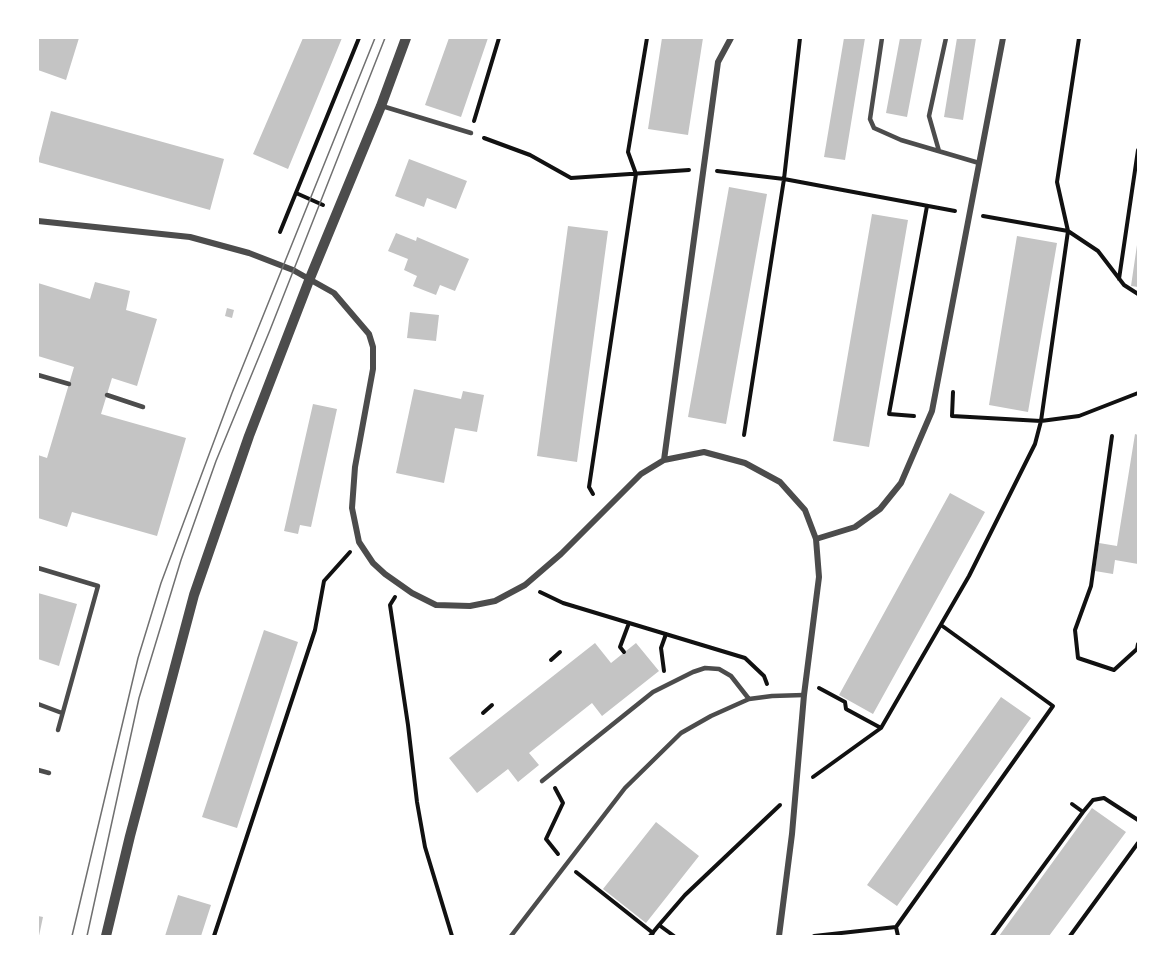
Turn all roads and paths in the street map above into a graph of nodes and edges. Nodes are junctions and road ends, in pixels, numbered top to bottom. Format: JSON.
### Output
{"nodes":[{"id":1,"x":359,"y":38,"type":"edge"},
{"id":2,"x":406,"y":38,"type":"edge"},
{"id":3,"x":499,"y":38,"type":"edge"},
{"id":4,"x":647,"y":38,"type":"edge"},
{"id":5,"x":731,"y":38,"type":"edge"},
{"id":6,"x":800,"y":38,"type":"edge"},
{"id":7,"x":882,"y":38,"type":"edge"},
{"id":8,"x":946,"y":38,"type":"edge"},
{"id":9,"x":1003,"y":38,"type":"edge"},
{"id":10,"x":1079,"y":38,"type":"edge"},
{"id":11,"x":381,"y":106,"type":"junction"},
{"id":12,"x":471,"y":133,"type":"junction"},
{"id":13,"x":1138,"y":150,"type":"edge"},
{"id":14,"x":939,"y":151,"type":"junction"},
{"id":15,"x":979,"y":163,"type":"junction"},
{"id":16,"x":703,"y":169,"type":"junction"},
{"id":17,"x":636,"y":174,"type":"junction"},
{"id":18,"x":784,"y":179,"type":"junction"},
{"id":19,"x":296,"y":193,"type":"junction"},
{"id":20,"x":927,"y":206,"type":"junction"},
{"id":21,"x":337,"y":211,"type":"junction"},
{"id":22,"x":968,"y":214,"type":"junction"},
{"id":23,"x":38,"y":221,"type":"edge"},
{"id":24,"x":1068,"y":231,"type":"junction"},
{"id":25,"x":280,"y":232,"type":"dead end"},
{"id":26,"x":310,"y":278,"type":"junction"},
{"id":27,"x":1119,"y":279,"type":"junction"},
{"id":28,"x":1138,"y":294,"type":"edge"},
{"id":29,"x":38,"y":375,"type":"edge"},
{"id":30,"x":69,"y":384,"type":"dead end"},
{"id":31,"x":936,"y":389,"type":"junction"},
{"id":32,"x":1138,"y":393,"type":"edge"},
{"id":33,"x":106,"y":395,"type":"dead end"},
{"id":34,"x":143,"y":406,"type":"dead end"},
{"id":35,"x":929,"y":416,"type":"junction"},
{"id":36,"x":1041,"y":421,"type":"junction"},
{"id":37,"x":744,"y":435,"type":"dead end"},
{"id":38,"x":1112,"y":436,"type":"dead end"},
{"id":39,"x":664,"y":460,"type":"junction"},
{"id":40,"x":593,"y":494,"type":"dead end"},
{"id":41,"x":816,"y":539,"type":"junction"},
{"id":42,"x":359,"y":542,"type":"junction"},
{"id":43,"x":38,"y":568,"type":"edge"},
{"id":44,"x":525,"y":585,"type":"junction"},
{"id":45,"x":402,"y":586,"type":"junction"},
{"id":46,"x":629,"y":623,"type":"junction"},
{"id":47,"x":941,"y":625,"type":"junction"},
{"id":48,"x":666,"y":634,"type":"junction"},
{"id":49,"x":1138,"y":644,"type":"edge"},
{"id":50,"x":560,"y":652,"type":"dead end"},
{"id":51,"x":624,"y":652,"type":"dead end"},
{"id":52,"x":551,"y":660,"type":"dead end"},
{"id":53,"x":671,"y":683,"type":"junction"},
{"id":54,"x":806,"y":686,"type":"junction"},
{"id":55,"x":804,"y":694,"type":"junction"},
{"id":56,"x":772,"y":696,"type":"junction"},
{"id":57,"x":749,"y":699,"type":"junction"},
{"id":58,"x":38,"y":704,"type":"edge"},
{"id":59,"x":492,"y":705,"type":"dead end"},
{"id":60,"x":62,"y":713,"type":"junction"},
{"id":61,"x":483,"y":713,"type":"dead end"},
{"id":62,"x":881,"y":728,"type":"junction"},
{"id":63,"x":58,"y":730,"type":"dead end"},
{"id":64,"x":38,"y":770,"type":"edge"},
{"id":65,"x":49,"y":773,"type":"dead end"},
{"id":66,"x":548,"y":776,"type":"junction"},
{"id":67,"x":542,"y":781,"type":"dead end"},
{"id":68,"x":795,"y":790,"type":"junction"},
{"id":69,"x":1072,"y":804,"type":"dead end"},
{"id":70,"x":1083,"y":812,"type":"junction"},
{"id":71,"x":1138,"y":820,"type":"edge"},
{"id":72,"x":1138,"y":843,"type":"edge"},
{"id":73,"x":566,"y":863,"type":"junction"},
{"id":74,"x":659,"y":925,"type":"junction"},
{"id":75,"x":896,"y":927,"type":"junction"},
{"id":76,"x":652,"y":934,"type":"edge"},
{"id":77,"x":106,"y":936,"type":"edge"},
{"id":78,"x":214,"y":936,"type":"edge"},
{"id":79,"x":452,"y":936,"type":"edge"},
{"id":80,"x":511,"y":936,"type":"edge"},
{"id":81,"x":674,"y":936,"type":"edge"},
{"id":82,"x":779,"y":936,"type":"edge"},
{"id":83,"x":814,"y":936,"type":"edge"},
{"id":84,"x":898,"y":936,"type":"edge"},
{"id":85,"x":992,"y":936,"type":"edge"},
{"id":86,"x":1070,"y":936,"type":"edge"}],
"edges":[{"from":1,"to":19,"type":"path"},
{"from":2,"to":11,"type":"street"},
{"from":3,"to":12,"type":"path"},
{"from":4,"to":17,"type":"path"},
{"from":5,"to":16,"type":"street"},
{"from":6,"to":18,"type":"path"},
{"from":7,"to":14,"type":"lane"},
{"from":8,"to":14,"type":"lane"},
{"from":9,"to":15,"type":"street"},
{"from":10,"to":24,"type":"path"},
{"from":11,"to":12,"type":"lane"},
{"from":11,"to":21,"type":"street"},
{"from":12,"to":17,"type":"path"},
{"from":13,"to":27,"type":"path"},
{"from":14,"to":15,"type":"lane"},
{"from":15,"to":22,"type":"street"},
{"from":16,"to":17,"type":"path"},
{"from":16,"to":18,"type":"path"},
{"from":16,"to":39,"type":"street"},
{"from":17,"to":40,"type":"path"},
{"from":18,"to":20,"type":"path"},
{"from":18,"to":37,"type":"path"},
{"from":19,"to":21,"type":"path"},
{"from":19,"to":25,"type":"path"},
{"from":20,"to":22,"type":"path"},
{"from":20,"to":35,"type":"path"},
{"from":21,"to":26,"type":"street"},
{"from":22,"to":24,"type":"path"},
{"from":22,"to":31,"type":"street"},
{"from":23,"to":26,"type":"street"},
{"from":24,"to":27,"type":"path"},
{"from":24,"to":36,"type":"path"},
{"from":26,"to":42,"type":"street"},
{"from":26,"to":77,"type":"street"},
{"from":27,"to":28,"type":"path"},
{"from":29,"to":30,"type":"lane"},
{"from":31,"to":35,"type":"street"},
{"from":31,"to":36,"type":"path"},
{"from":32,"to":36,"type":"path"},
{"from":33,"to":34,"type":"lane"},
{"from":35,"to":41,"type":"street"},
{"from":36,"to":47,"type":"path"},
{"from":38,"to":49,"type":"path"},
{"from":39,"to":41,"type":"street"},
{"from":39,"to":44,"type":"street"},
{"from":41,"to":54,"type":"street"},
{"from":42,"to":45,"type":"street"},
{"from":42,"to":78,"type":"path"},
{"from":43,"to":60,"type":"lane"},
{"from":44,"to":45,"type":"street"},
{"from":44,"to":46,"type":"path"},
{"from":45,"to":79,"type":"path"},
{"from":46,"to":48,"type":"path"},
{"from":46,"to":51,"type":"path"},
{"from":47,"to":62,"type":"path"},
{"from":47,"to":75,"type":"path"},
{"from":48,"to":53,"type":"path"},
{"from":48,"to":56,"type":"path"},
{"from":50,"to":52,"type":"path"},
{"from":53,"to":57,"type":"lane"},
{"from":53,"to":66,"type":"lane"},
{"from":54,"to":55,"type":"street"},
{"from":54,"to":62,"type":"path"},
{"from":55,"to":56,"type":"lane"},
{"from":55,"to":68,"type":"street"},
{"from":56,"to":57,"type":"lane"},
{"from":57,"to":73,"type":"lane"},
{"from":58,"to":60,"type":"lane"},
{"from":59,"to":61,"type":"path"},
{"from":60,"to":63,"type":"lane"},
{"from":62,"to":68,"type":"path"},
{"from":64,"to":65,"type":"lane"},
{"from":66,"to":67,"type":"lane"},
{"from":66,"to":73,"type":"path"},
{"from":68,"to":74,"type":"path"},
{"from":68,"to":82,"type":"street"},
{"from":69,"to":70,"type":"path"},
{"from":70,"to":71,"type":"path"},
{"from":70,"to":85,"type":"path"},
{"from":72,"to":86,"type":"path"},
{"from":73,"to":76,"type":"path"},
{"from":73,"to":80,"type":"lane"},
{"from":74,"to":76,"type":"path"},
{"from":74,"to":81,"type":"path"},
{"from":75,"to":83,"type":"path"},
{"from":75,"to":84,"type":"path"}]}
